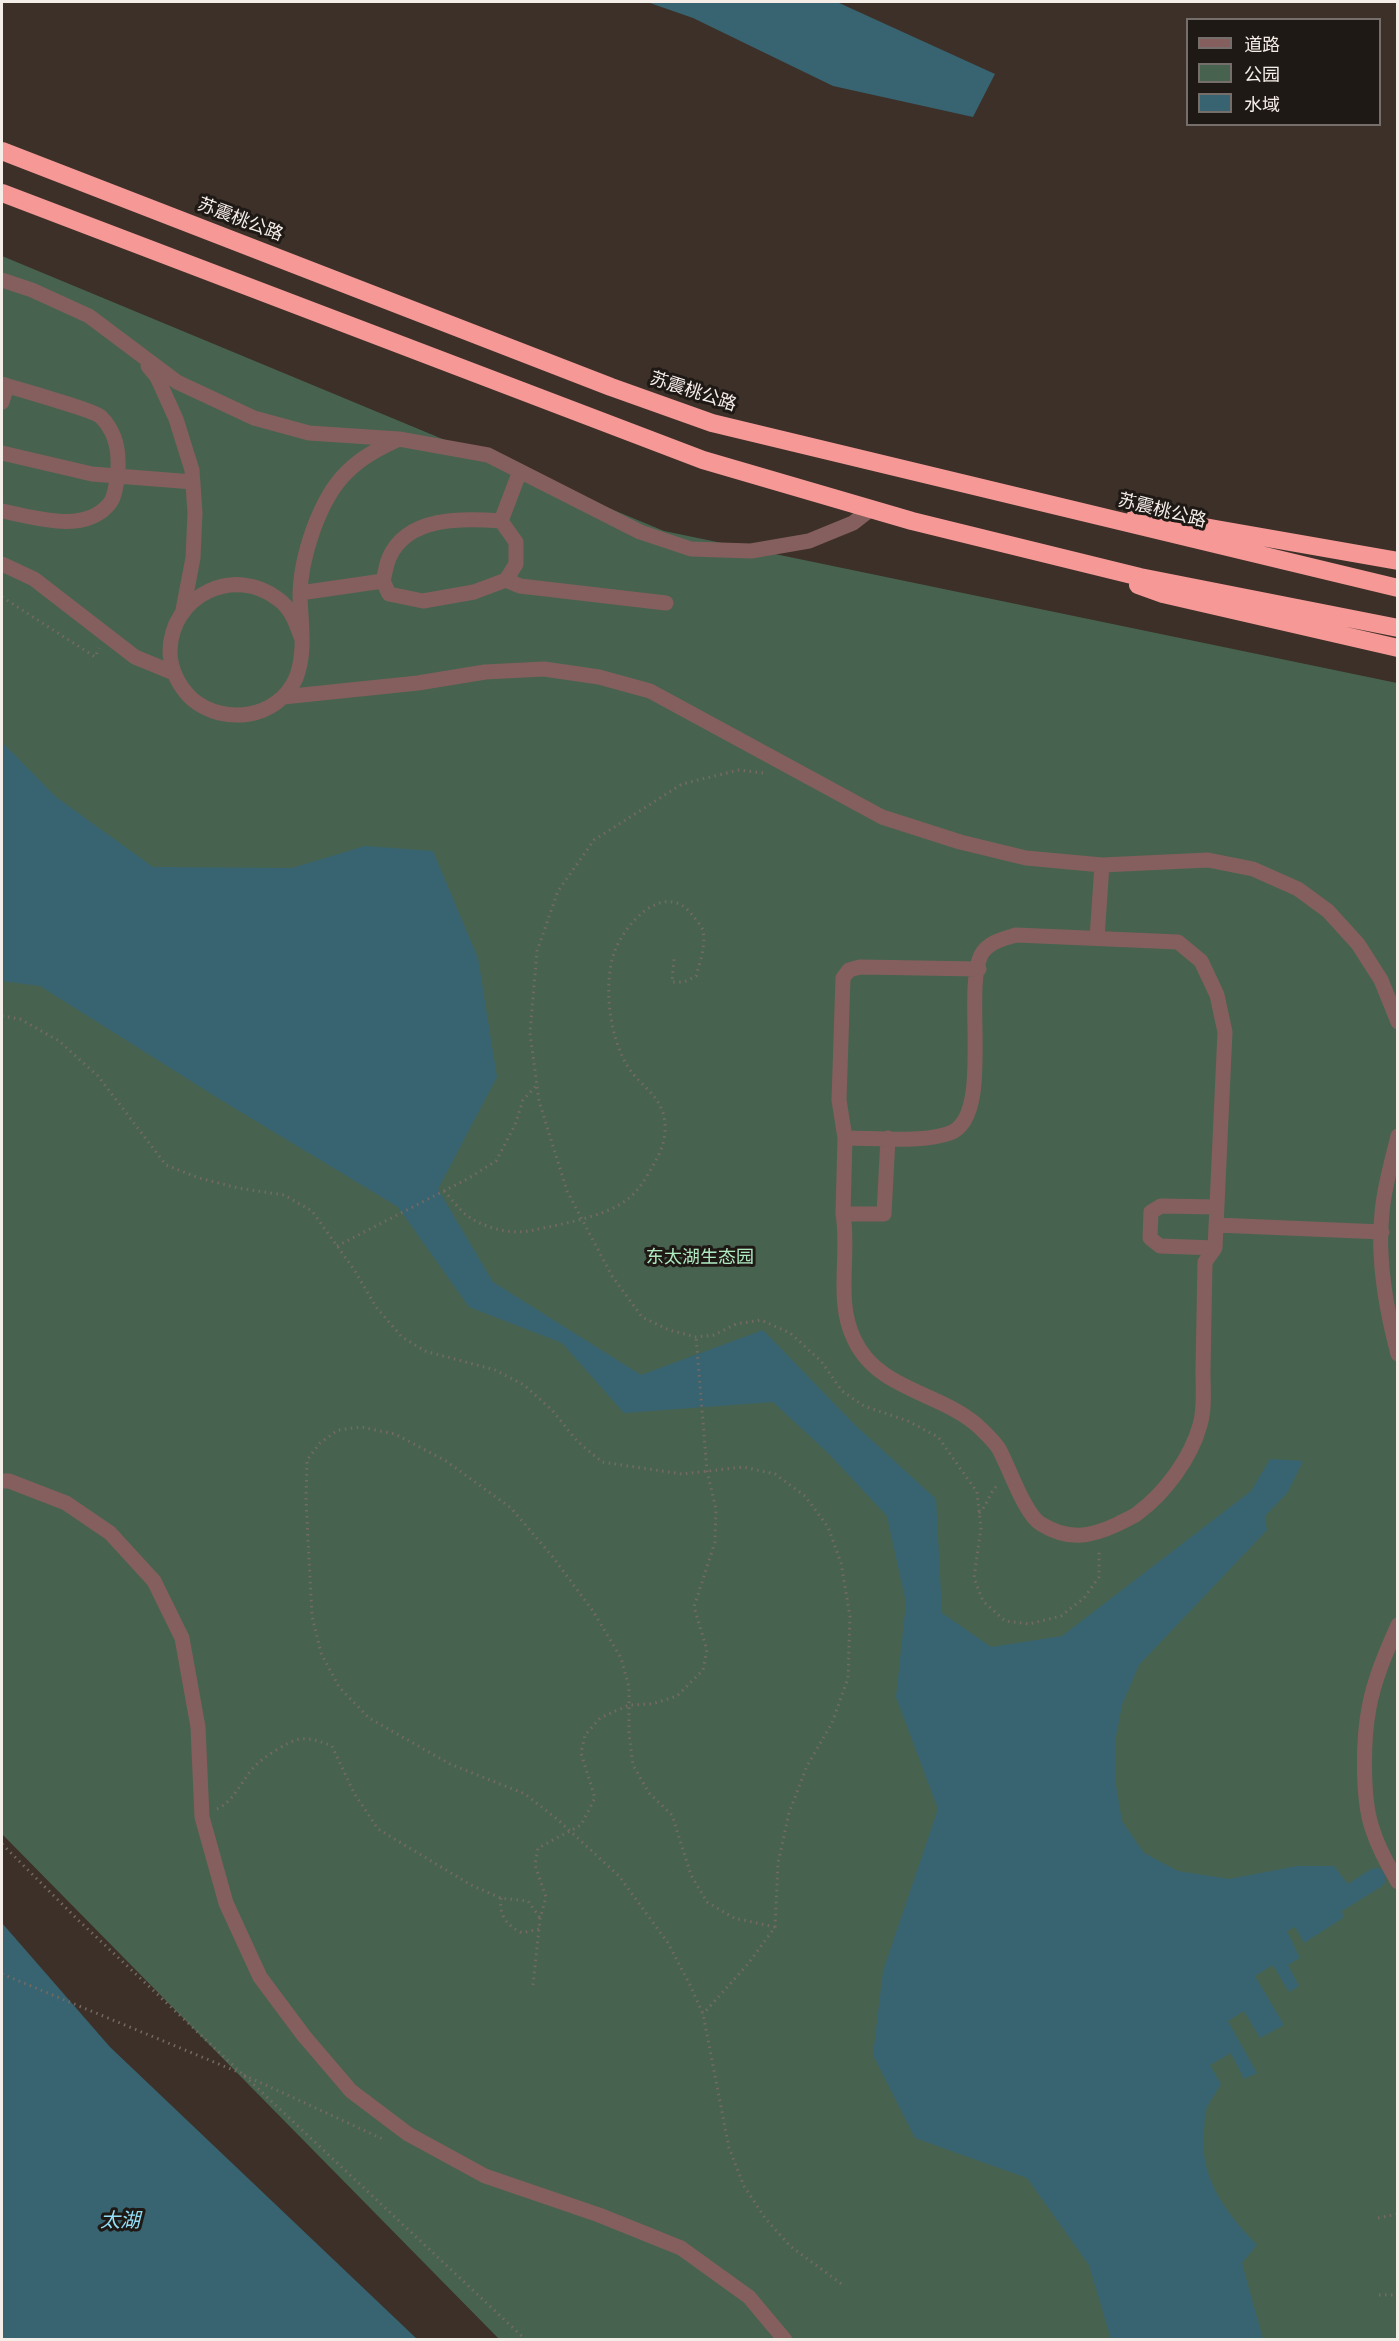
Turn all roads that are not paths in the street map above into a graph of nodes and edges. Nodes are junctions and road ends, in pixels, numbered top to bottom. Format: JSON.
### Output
{"nodes":[{"id":1,"x":2,"y":151,"type":"edge"},
{"id":2,"x":2,"y":193,"type":"edge"},
{"id":3,"x":2,"y":280,"type":"edge"},
{"id":4,"x":133,"y":348,"type":"junction"},
{"id":5,"x":4,"y":385,"type":"edge"},
{"id":6,"x":2,"y":402,"type":"edge"},
{"id":7,"x":399,"y":439,"type":"junction"},
{"id":8,"x":2,"y":453,"type":"edge"},
{"id":9,"x":520,"y":471,"type":"junction"},
{"id":10,"x":117,"y":474,"type":"junction"},
{"id":11,"x":193,"y":482,"type":"junction"},
{"id":12,"x":995,"y":492,"type":"junction"},
{"id":13,"x":871,"y":508,"type":"junction"},
{"id":14,"x":2,"y":511,"type":"edge"},
{"id":15,"x":501,"y":521,"type":"junction"},
{"id":16,"x":1063,"y":558,"type":"junction"},
{"id":17,"x":1398,"y":561,"type":"edge"},
{"id":18,"x":2,"y":564,"type":"edge"},
{"id":19,"x":506,"y":580,"type":"junction"},
{"id":20,"x":383,"y":582,"type":"junction"},
{"id":21,"x":1398,"y":588,"type":"edge"},
{"id":22,"x":300,"y":593,"type":"junction"},
{"id":23,"x":666,"y":603,"type":"dead end"},
{"id":24,"x":183,"y":611,"type":"junction"},
{"id":25,"x":1398,"y":628,"type":"edge"},
{"id":26,"x":301,"y":637,"type":"junction"},
{"id":27,"x":1398,"y":648,"type":"edge"},
{"id":28,"x":174,"y":674,"type":"junction"},
{"id":29,"x":283,"y":698,"type":"junction"},
{"id":30,"x":1102,"y":865,"type":"junction"},
{"id":31,"x":1097,"y":938,"type":"junction"},
{"id":32,"x":979,"y":969,"type":"junction"},
{"id":33,"x":1398,"y":1022,"type":"edge"},
{"id":34,"x":1398,"y":1136,"type":"edge"},
{"id":35,"x":845,"y":1138,"type":"junction"},
{"id":36,"x":888,"y":1138,"type":"junction"},
{"id":37,"x":1216,"y":1207,"type":"junction"},
{"id":38,"x":843,"y":1214,"type":"junction"},
{"id":39,"x":1216,"y":1225,"type":"junction"},
{"id":40,"x":1382,"y":1232,"type":"junction"},
{"id":41,"x":1215,"y":1248,"type":"junction"},
{"id":42,"x":1398,"y":1354,"type":"edge"},
{"id":43,"x":2,"y":1481,"type":"edge"},
{"id":44,"x":1398,"y":1625,"type":"edge"},
{"id":45,"x":1398,"y":1882,"type":"edge"},
{"id":46,"x":785,"y":2340,"type":"edge"}],
"edges":[{"from":1,"to":12,"type":"highway","name":"苏震桃公路"},
{"from":2,"to":13,"type":"highway"},
{"from":3,"to":4,"type":"street"},
{"from":4,"to":7,"type":"street"},
{"from":4,"to":11,"type":"street"},
{"from":5,"to":6,"type":"street"},
{"from":5,"to":10,"type":"street"},
{"from":7,"to":9,"type":"street"},
{"from":7,"to":22,"type":"street"},
{"from":8,"to":10,"type":"street"},
{"from":9,"to":13,"type":"street"},
{"from":9,"to":15,"type":"street"},
{"from":10,"to":11,"type":"street"},
{"from":10,"to":14,"type":"street"},
{"from":11,"to":24,"type":"street"},
{"from":12,"to":17,"type":"highway"},
{"from":12,"to":21,"type":"highway","name":"苏震桃公路"},
{"from":13,"to":16,"type":"highway"},
{"from":15,"to":19,"type":"street"},
{"from":15,"to":20,"type":"street"},
{"from":16,"to":25,"type":"highway"},
{"from":16,"to":27,"type":"highway"},
{"from":18,"to":28,"type":"street"},
{"from":19,"to":20,"type":"street"},
{"from":19,"to":23,"type":"street"},
{"from":20,"to":22,"type":"street"},
{"from":22,"to":26,"type":"street"},
{"from":24,"to":26,"type":"street"},
{"from":24,"to":28,"type":"street"},
{"from":26,"to":29,"type":"street"},
{"from":28,"to":29,"type":"street"},
{"from":29,"to":30,"type":"street"},
{"from":30,"to":31,"type":"street"},
{"from":30,"to":33,"type":"street"},
{"from":31,"to":32,"type":"street"},
{"from":31,"to":37,"type":"street"},
{"from":32,"to":35,"type":"street"},
{"from":32,"to":36,"type":"street"},
{"from":34,"to":40,"type":"street"},
{"from":35,"to":36,"type":"street"},
{"from":35,"to":38,"type":"street"},
{"from":36,"to":38,"type":"street"},
{"from":37,"to":39,"type":"street"},
{"from":37,"to":41,"type":"street"},
{"from":38,"to":41,"type":"street"},
{"from":39,"to":40,"type":"street"},
{"from":39,"to":41,"type":"street"},
{"from":40,"to":42,"type":"street"},
{"from":43,"to":46,"type":"street"},
{"from":44,"to":45,"type":"street"}]}
